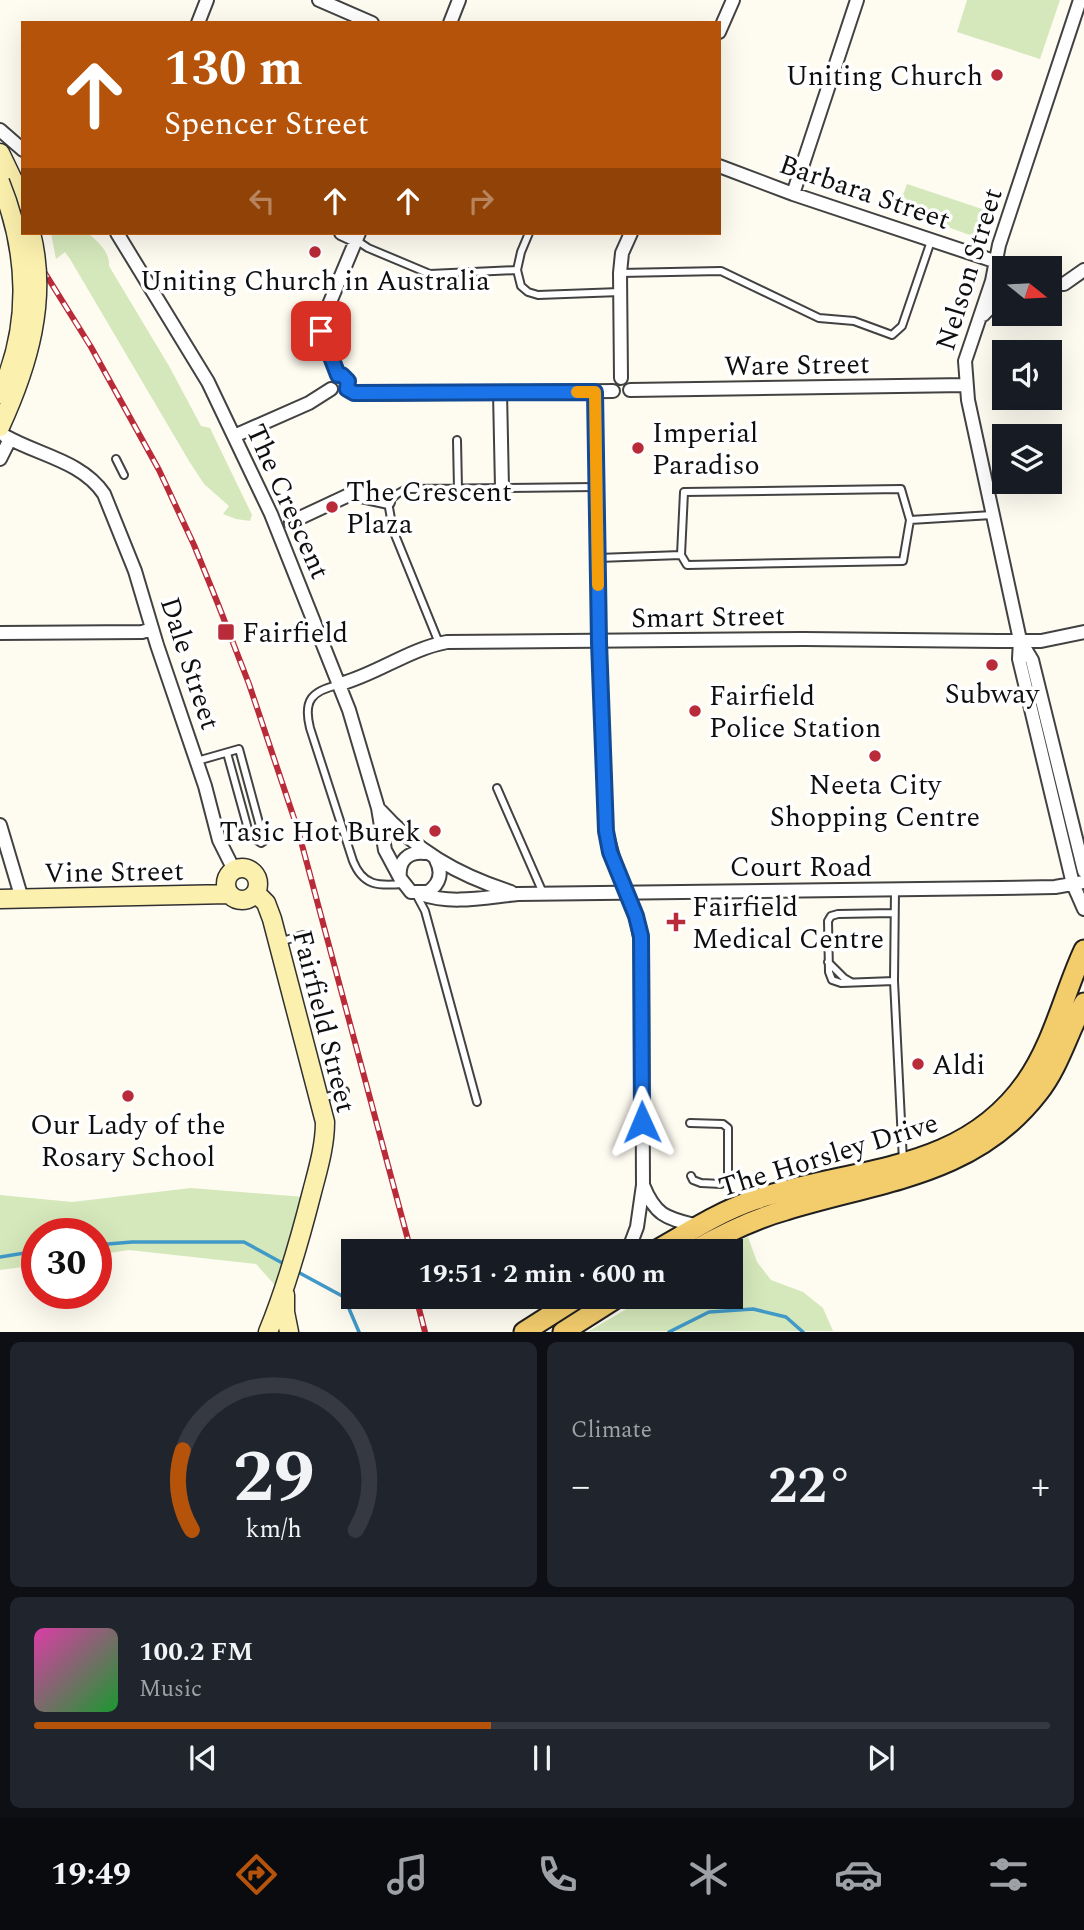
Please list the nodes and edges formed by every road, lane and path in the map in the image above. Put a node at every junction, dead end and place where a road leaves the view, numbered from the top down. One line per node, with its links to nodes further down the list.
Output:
1 (207, 0): 7 (street)
2 (319, 0): 8 (street)
3 (459, 0): 9 (street)
4 (733, 0): 10 (street)
5 (857, 0): 16 (street)
6 (1080, 0): 24 (street, Nelson Street)
7 (199, 21)
8 (367, 21)
9 (451, 21)
10 (721, 27)
11 (0, 130): 12 (street)
12 (21, 148)
13 (0, 153): 17 (main road)
14 (721, 167): 16 (street, Barbara Street)
15 (0, 182): 43 (main road, bridge)
16 (793, 194): 23 (street, Barbara Street)
17 (21, 197)
18 (31, 235): 44 (main road, bridge)
19 (118, 235): 45 (street, The Crescent)
20 (528, 235): 26 (lane)
21 (630, 235): 28 (street)
22 (358, 237): 26 (lane); 34 (street)
23 (932, 239): 25 (street, Barbara Street); 28 (lane)
24 (997, 256)
25 (992, 260)
26 (517, 270): 31 (lane)
27 (1084, 270): 30 (street)
28 (620, 273): 31 (street)
29 (992, 281): 33 (street, Nelson Street)
30 (1062, 284)
31 (620, 292): 35 (street)
32 (992, 306): 33 (street)
33 (978, 322): 36 (street, Nelson Street)
34 (338, 375): 37 (street); 38 (street)
35 (621, 378): 39 (street); 40 (street)
36 (966, 385): 39 (street, Ware Street); 54 (street, Nelson Street)
37 (331, 389): 38 (street); 45 (street)
38 (347, 389): 41 (street)
39 (630, 390): 40 (street)
40 (613, 391): 42 (street)
41 (500, 392): 42 (street); 51 (street)
42 (595, 392): 50 (street)
43 (0, 394)
44 (5, 434): 47 (street); 59 (street, Dale Street)
45 (234, 436): 65 (street, The Crescent)
46 (457, 440): 52 (lane)
47 (0, 459)
48 (116, 459): 49 (lane)
49 (124, 475)
50 (596, 487): 51 (lane); 58 (street)
51 (502, 488): 52 (lane)
52 (458, 489): 53 (lane)
53 (388, 502): 56 (street); 64 (lane)
54 (992, 515): 55 (lane); 62 (street, Nelson Street)
55 (910, 520): 57 (lane); 57 (lane)
56 (291, 522)
57 (681, 555): 58 (lane)
58 (598, 558): 63 (street)
59 (152, 629): 61 (street); 67 (street, Dale Street)
60 (1084, 632): 62 (street, Smart Street)
61 (0, 633)
62 (1020, 640): 63 (street, Smart Street); 73 (street, Nelson Street); 75 (street, Nelson Street)
63 (599, 642): 64 (street, Smart Street); 77 (street)
64 (439, 643): 65 (street, Smart Street)
65 (340, 684): 69 (street, The Crescent); 74 (lane)
66 (227, 753): 66 (lane); 67 (lane)
67 (197, 761): 72 (street, Dale Street)
68 (497, 788): 82 (lane)
69 (378, 808): 71 (street, Court Road); 74 (street)
70 (0, 825): 84 (street)
71 (431, 857): 74 (street); 80 (street); 81 (street, Court Road)
72 (234, 870): 78 (main road); 79 (main road)
73 (1084, 871)
74 (401, 881): 80 (street)
75 (1078, 883): 76 (street, Court Road); 85 (street, Nelson Street)
76 (895, 890): 77 (street, Court Road); 86 (lane)
77 (626, 892): 82 (street, Court Road); 98 (street)
78 (256, 893): 79 (main road); 88 (main road, Fairfield Street)
79 (229, 894): 84 (main road, Vine Street)
80 (419, 894): 81 (street, Court Road); 94 (lane)
81 (517, 894): 82 (street, Court Road)
82 (543, 894)
83 (0, 899): 84 (main road, Vine Street)
84 (22, 899)
85 (1084, 909)
86 (894, 913): 90 (lane); 90 (lane)
87 (303, 935): 88 (lane)
88 (278, 942): 93 (main road, Fairfield Street)
89 (1084, 950): 96 (main road, The Horsley Drive)
90 (894, 981): 96 (lane)
91 (1084, 1003): 102 (main road, The Horsley Drive)
92 (345, 1091): 93 (lane)
93 (320, 1099): 103 (main road, Fairfield Street)
94 (478, 1102)
95 (690, 1123): 97 (lane)
96 (903, 1164): 99 (main road, The Horsley Drive)
97 (691, 1176)
98 (643, 1185): 99 (street); 100 (street)
99 (698, 1226): 101 (main road, The Horsley Drive)
100 (632, 1239)
101 (676, 1239)
102 (717, 1239)
103 (286, 1288): 106 (main road, Fairfield Street); 107 (main road, Fairfield Street)
104 (560, 1309): 108 (main road)
105 (599, 1309): 109 (main road)
106 (268, 1332): 107 (main road)
107 (289, 1332)
108 (524, 1332)
109 (563, 1332)

